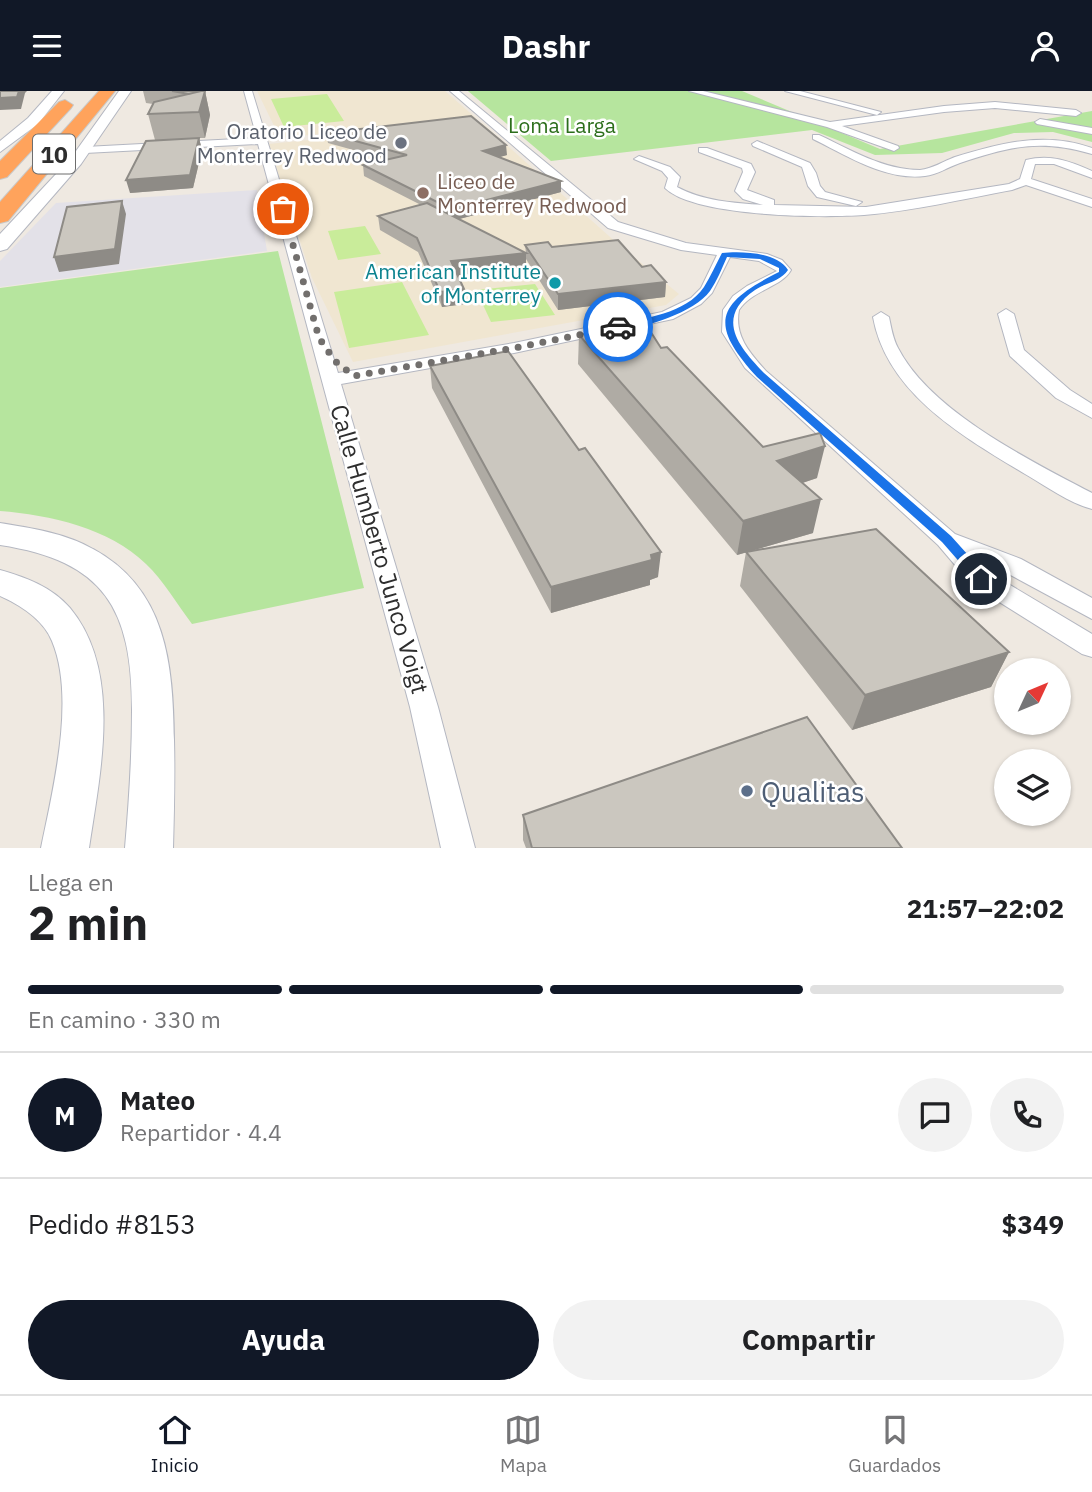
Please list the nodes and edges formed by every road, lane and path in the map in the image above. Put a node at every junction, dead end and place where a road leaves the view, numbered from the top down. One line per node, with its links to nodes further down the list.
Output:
1 (64, 91): 9 (highway)
2 (78, 91): 28 (highway, 10)
3 (248, 91): 20 (street, Calle Humberto Junco Voigt)
4 (454, 91): 36 (street)
5 (693, 91): 17 (street)
6 (789, 91): 14 (street)
7 (115, 93): 24 (street); 34 (highway, 10)
8 (855, 95): 10 (street)
9 (53, 97): 22 (street)
10 (883, 103)
11 (896, 105): 12 (street)
12 (950, 109): 13 (street); 14 (street); 15 (street)
13 (1076, 113)
14 (896, 116): 17 (street)
15 (1009, 117)
16 (1033, 121): 18 (street)
17 (830, 125): 23 (street)
18 (1092, 131)
19 (816, 137): 26 (street)
20 (261, 141): 24 (street); 39 (street, Calle Humberto Junco Voigt)
21 (757, 144): 32 (street)
22 (0, 148)
23 (894, 148)
24 (85, 150): 35 (street)
25 (703, 150): 33 (street)
26 (1092, 152)
27 (639, 159): 33 (street)
28 (0, 173)
29 (1092, 175): 30 (street)
30 (1025, 181): 31 (street); 32 (street)
31 (1092, 203)
32 (890, 205): 33 (street)
33 (795, 211)
34 (0, 216)
35 (0, 245)
36 (722, 260): 39 (street); 43 (street)
37 (1006, 314): 40 (street)
38 (881, 317): 41 (street)
39 (342, 378): 49 (street, Calle Humberto Junco Voigt)
40 (1092, 412)
41 (1092, 502)
42 (0, 534): 48 (street)
43 (946, 539): 45 (street); 46 (street)
44 (0, 582): 47 (street)
45 (1092, 610)
46 (1092, 647)
47 (65, 848)
48 (149, 848)
49 (458, 848)

